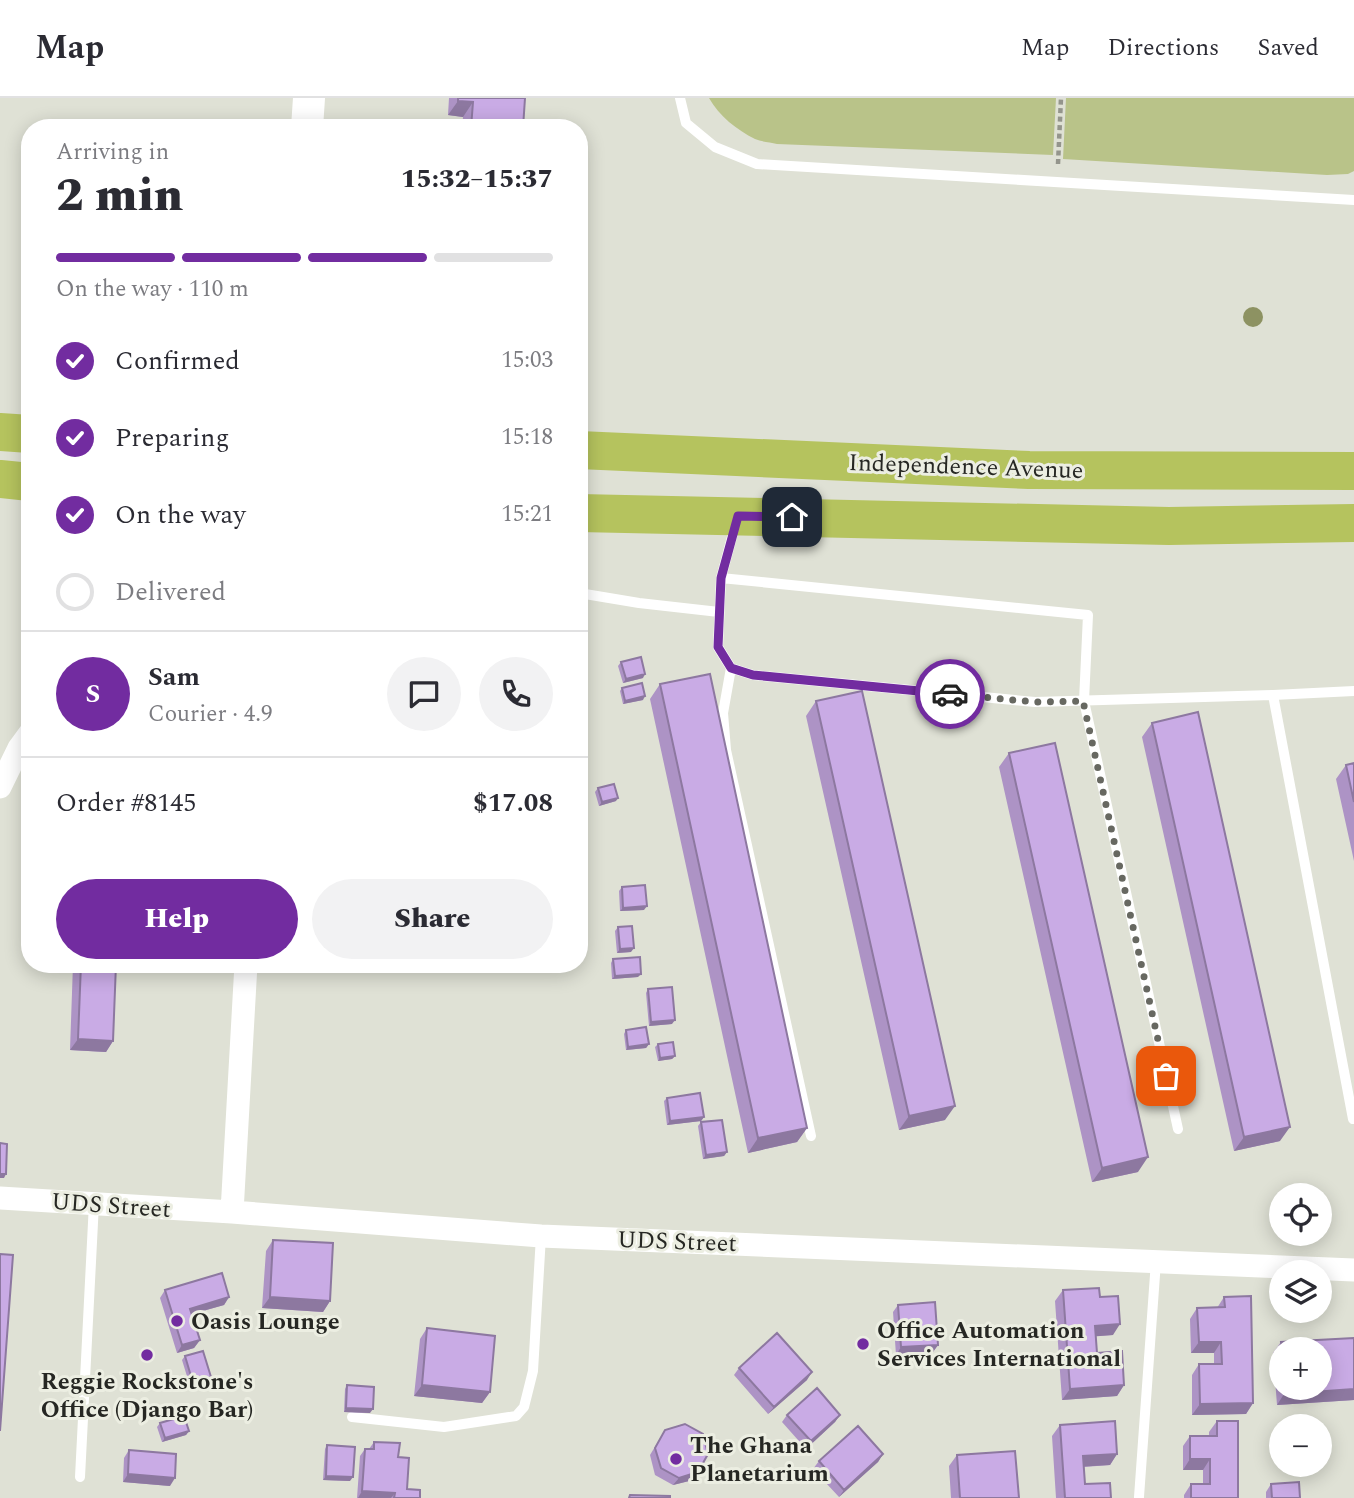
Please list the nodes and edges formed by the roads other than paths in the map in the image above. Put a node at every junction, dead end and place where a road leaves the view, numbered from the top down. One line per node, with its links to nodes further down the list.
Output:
1 (310, 98): 3 (street)
2 (680, 98): 4 (lane)
3 (308, 119)
4 (1354, 200)
5 (0, 432): 6 (highway)
6 (21, 433)
7 (588, 450): 8 (highway, Independence Avenue)
8 (1354, 471)
9 (0, 479): 10 (highway)
10 (21, 481)
11 (588, 513): 12 (highway)
12 (738, 516): 13 (highway); 14 (lane)
13 (1354, 523)
14 (721, 578): 16 (lane); 20 (lane)
15 (588, 594): 16 (lane)
16 (719, 612): 17 (lane)
17 (731, 668): 20 (lane); 26 (lane)
18 (1354, 691): 19 (lane)
19 (1273, 695): 20 (lane); 24 (lane)
20 (1083, 701): 25 (lane)
21 (21, 745): 22 (street)
22 (0, 787)
23 (245, 973): 29 (street)
24 (1353, 1119)
25 (1178, 1129)
26 (811, 1136)
27 (0, 1198): 28 (street, UDS Street)
28 (94, 1203): 29 (street, UDS Street); 34 (lane)
29 (232, 1212): 30 (street, UDS Street)
30 (541, 1236): 31 (street, UDS Street); 33 (lane)
31 (1156, 1261): 32 (street, UDS Street); 35 (lane)
32 (1354, 1270)
33 (352, 1417)
34 (80, 1477)
35 (1139, 1497)

